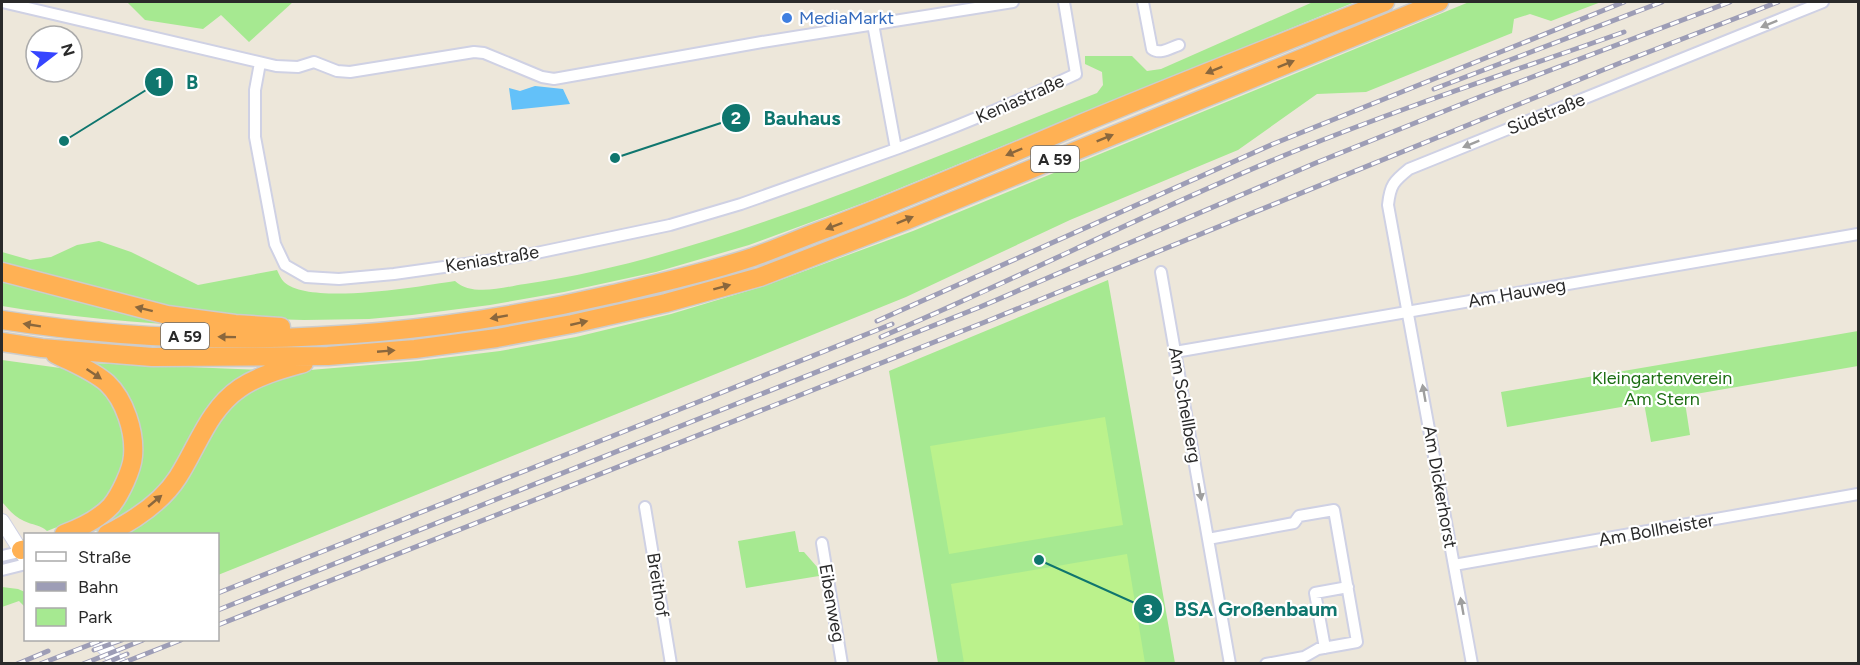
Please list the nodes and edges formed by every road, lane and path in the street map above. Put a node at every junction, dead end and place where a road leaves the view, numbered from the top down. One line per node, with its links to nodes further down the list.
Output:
1 (2, 2): 10 (street)
2 (1013, 2): 8 (street)
3 (1064, 2): 11 (street, Keniastraße)
4 (1143, 2): 9 (street)
5 (1385, 2): 17 (highway, A 59, one-way to 17)
6 (1439, 2): 21 (highway, A 59, one-way to 6)
7 (1823, 2): 15 (street, Südstraße, one-way to 15)
8 (873, 24): 10 (street); 11 (street)
9 (1179, 45)
10 (261, 63): 11 (street, Keniastraße)
11 (896, 149)
12 (1858, 234): 15 (street, Am Hauweg)
13 (2, 272): 17 (highway, one-way to 13)
14 (1161, 272): 20 (street, Am Schellberg)
15 (1407, 311): 20 (street, Am Hauweg); 31 (street, Am Dickerhorst, one-way to 15)
16 (2, 320): 17 (highway, A 59, one-way to 16)
17 (369, 334)
18 (2, 342): 19 (highway, A 59)
19 (42, 348): 21 (highway, A 59); 25 (highway, one-way to 25)
20 (1175, 352): 27 (street, Am Schellberg, one-way to 27)
21 (328, 356): 26 (highway, one-way to 21)
22 (1858, 495): 31 (street, Am Bollheister)
23 (645, 507): 37 (street, Breithof)
24 (2, 521): 30 (main road)
25 (66, 533)
26 (109, 533)
27 (1208, 539): 33 (street); 39 (street, Am Schellberg)
28 (2, 540): 30 (main road)
29 (822, 543): 38 (street, Eibenweg)
30 (20, 556): 32 (street)
31 (1454, 566): 41 (street, Am Dickerhorst, one-way to 31)
32 (2, 570)
33 (1348, 587): 35 (street); 35 (street)
34 (100, 641): 36 (main road)
35 (1324, 648): 40 (street)
36 (120, 663)
37 (671, 663)
38 (842, 663)
39 (1230, 663)
40 (1266, 663)
41 (1472, 663)

